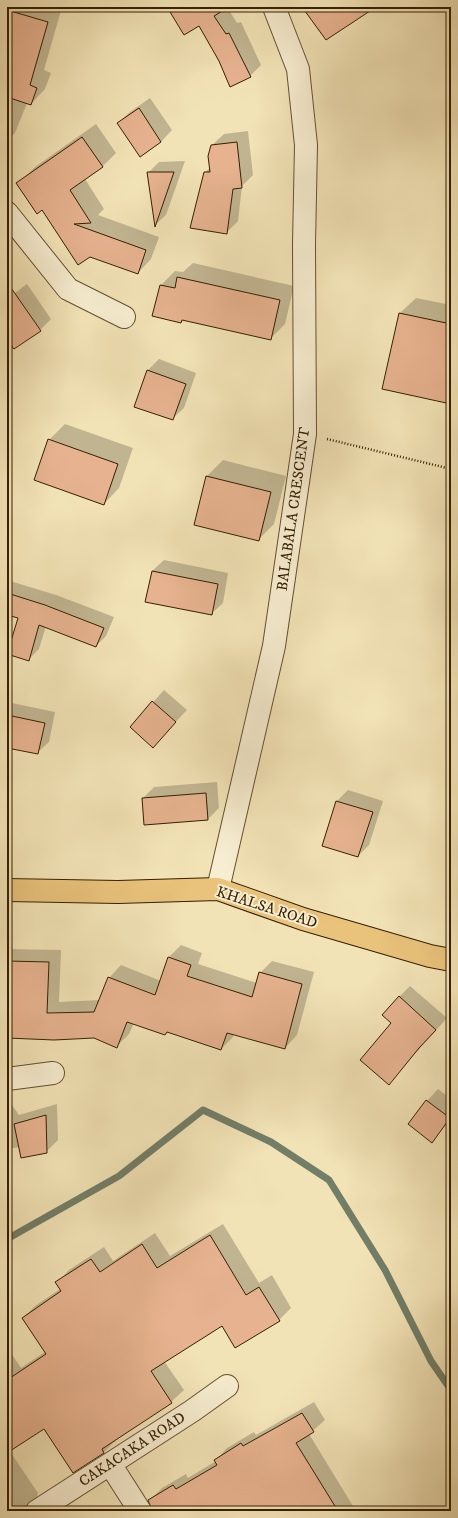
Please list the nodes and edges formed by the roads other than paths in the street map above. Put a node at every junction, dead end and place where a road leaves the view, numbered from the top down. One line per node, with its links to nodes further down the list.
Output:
1 (274, 7): 4 (street, BALABALA CRESCENT)
2 (7, 213): 3 (street)
3 (124, 317)
4 (218, 889): 5 (main road, KHALSA ROAD); 6 (main road, KHALSA ROAD)
5 (7, 890)
6 (451, 960)
7 (53, 1074): 8 (street)
8 (7, 1079)
9 (227, 1386): 10 (street, CAKACAKA ROAD)
10 (110, 1464): 11 (street, CAKACAKA ROAD); 12 (street)
11 (37, 1511)
12 (140, 1511)

